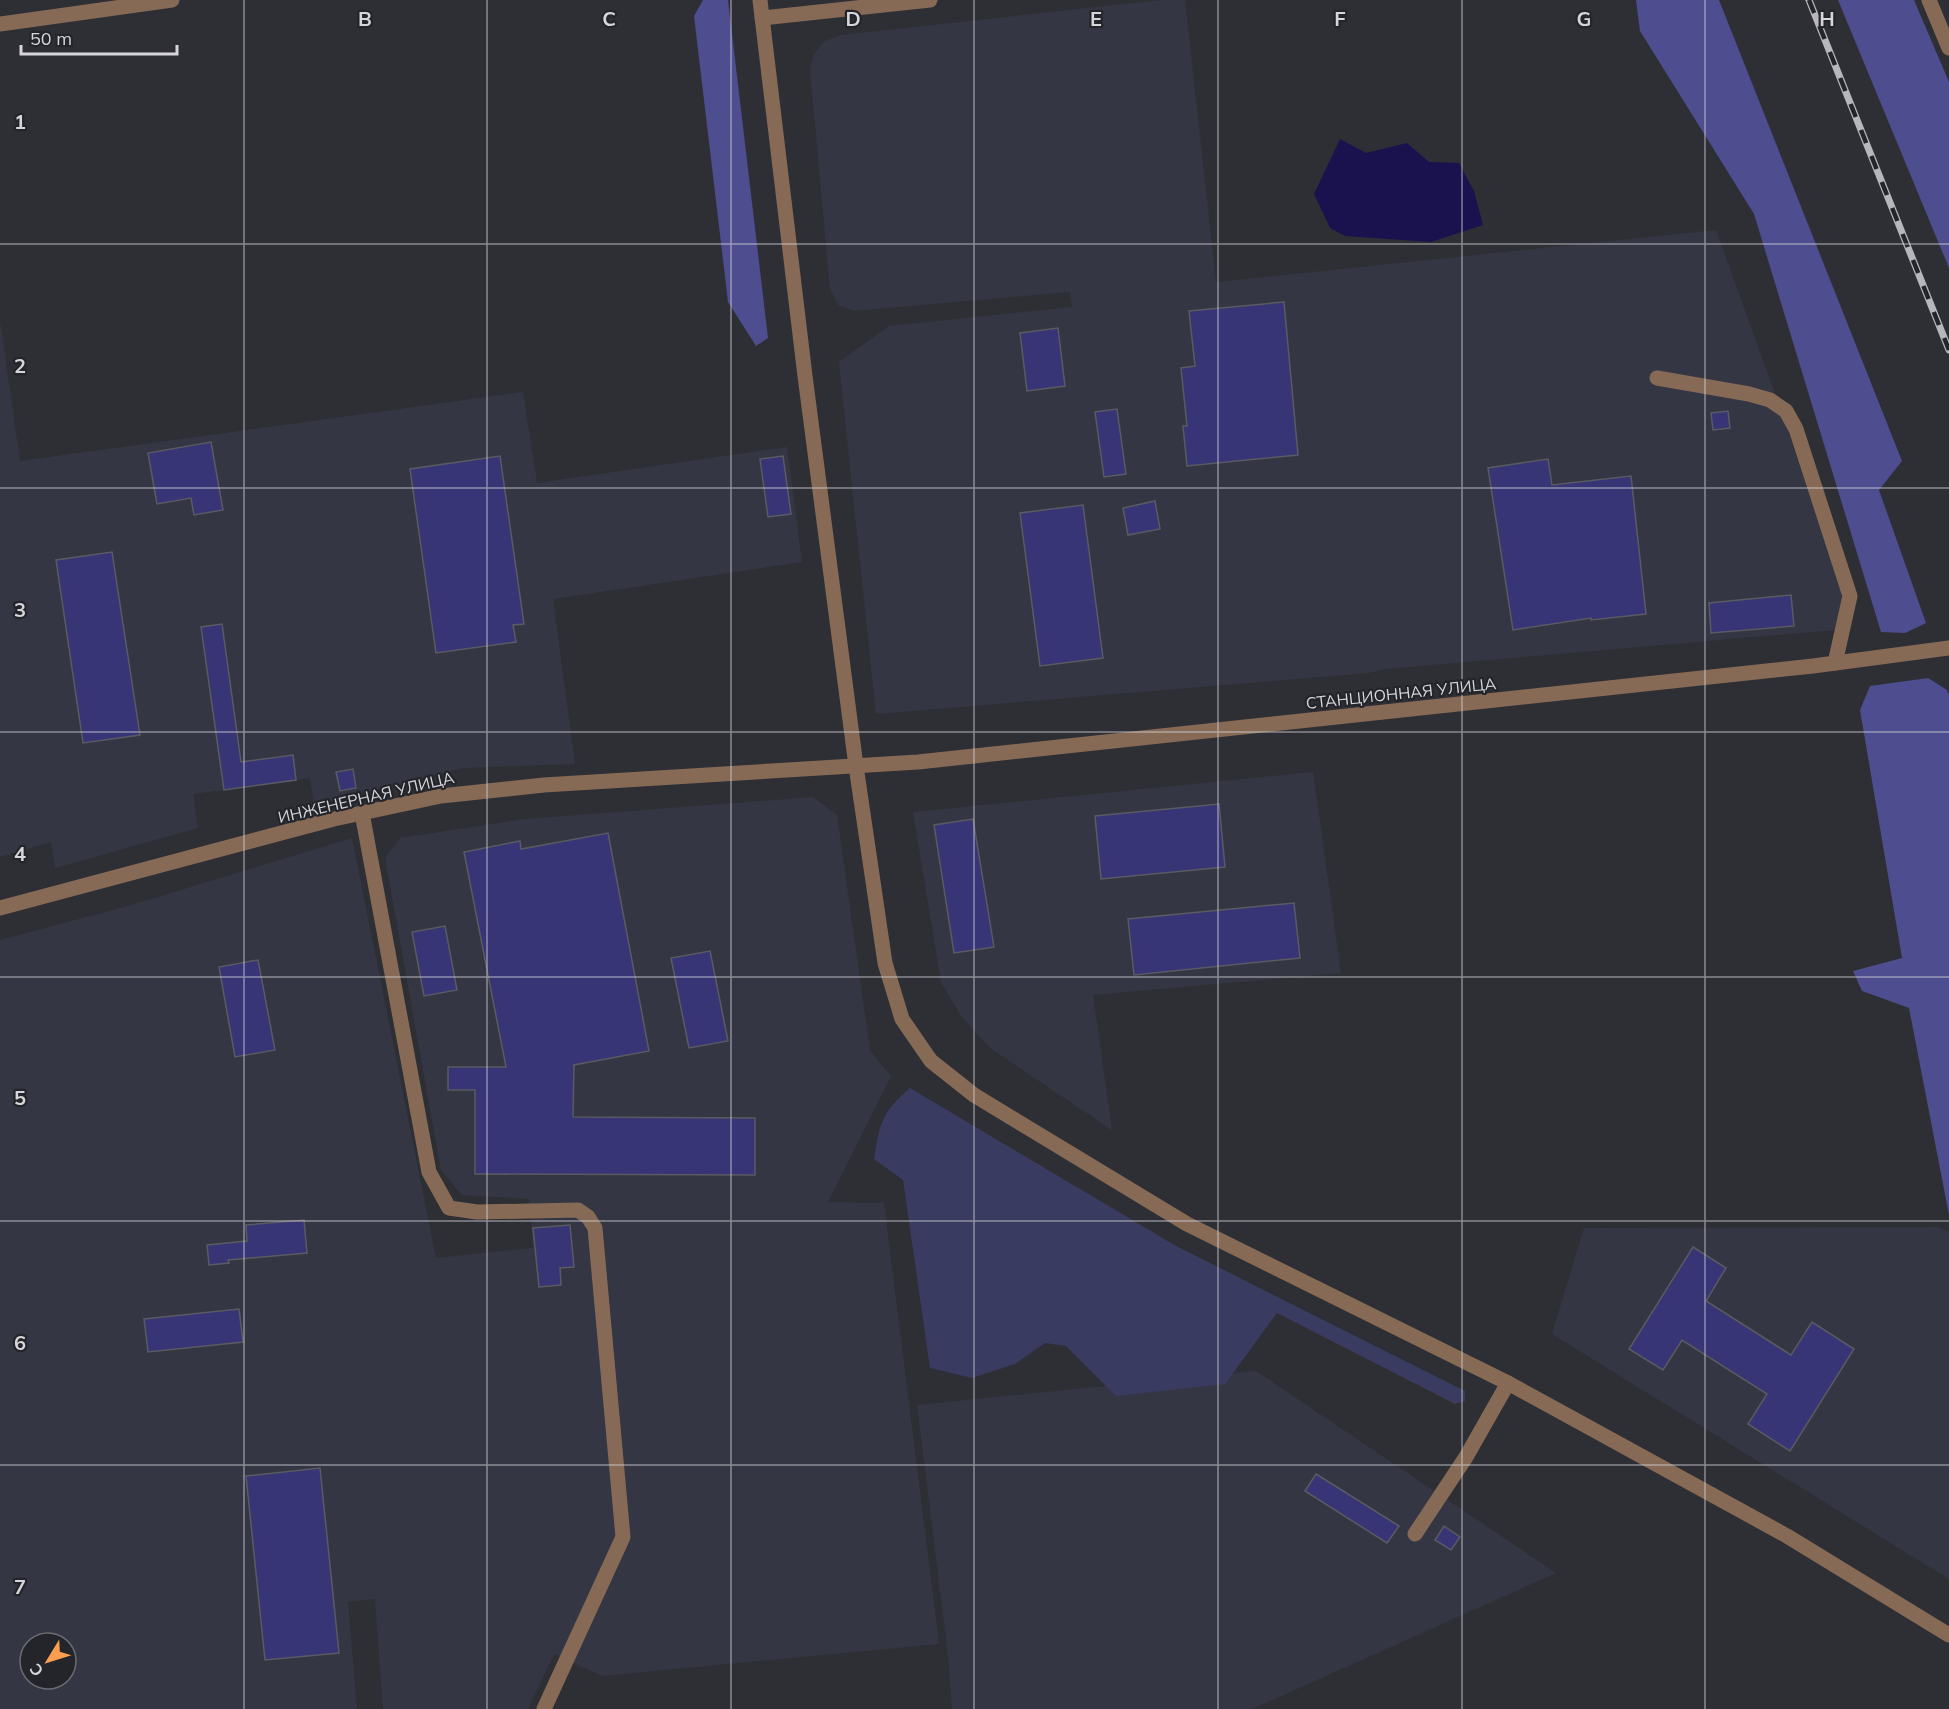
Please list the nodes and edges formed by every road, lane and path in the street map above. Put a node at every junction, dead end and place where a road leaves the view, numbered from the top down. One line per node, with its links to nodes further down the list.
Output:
1 (172, 0): 6 (street)
2 (760, 0): 5 (street)
3 (930, 0): 5 (street)
4 (1929, 0): 7 (street)
5 (762, 18): 11 (street)
6 (0, 24)
7 (1949, 48)
8 (1657, 378): 10 (street)
9 (1949, 648): 10 (street, СТАНЦИОННАЯ УЛИЦА)
10 (1835, 663): 11 (street, СТАНЦИОННАЯ УЛИЦА)
11 (856, 766): 12 (street, ИНЖЕНЕРНАЯ УЛИЦА); 14 (street)
12 (362, 813): 13 (street, ИНЖЕНЕРНАЯ УЛИЦА); 17 (street)
13 (0, 908)
14 (1508, 1383): 15 (street); 16 (street)
15 (1414, 1534)
16 (1949, 1635)
17 (544, 1709)

